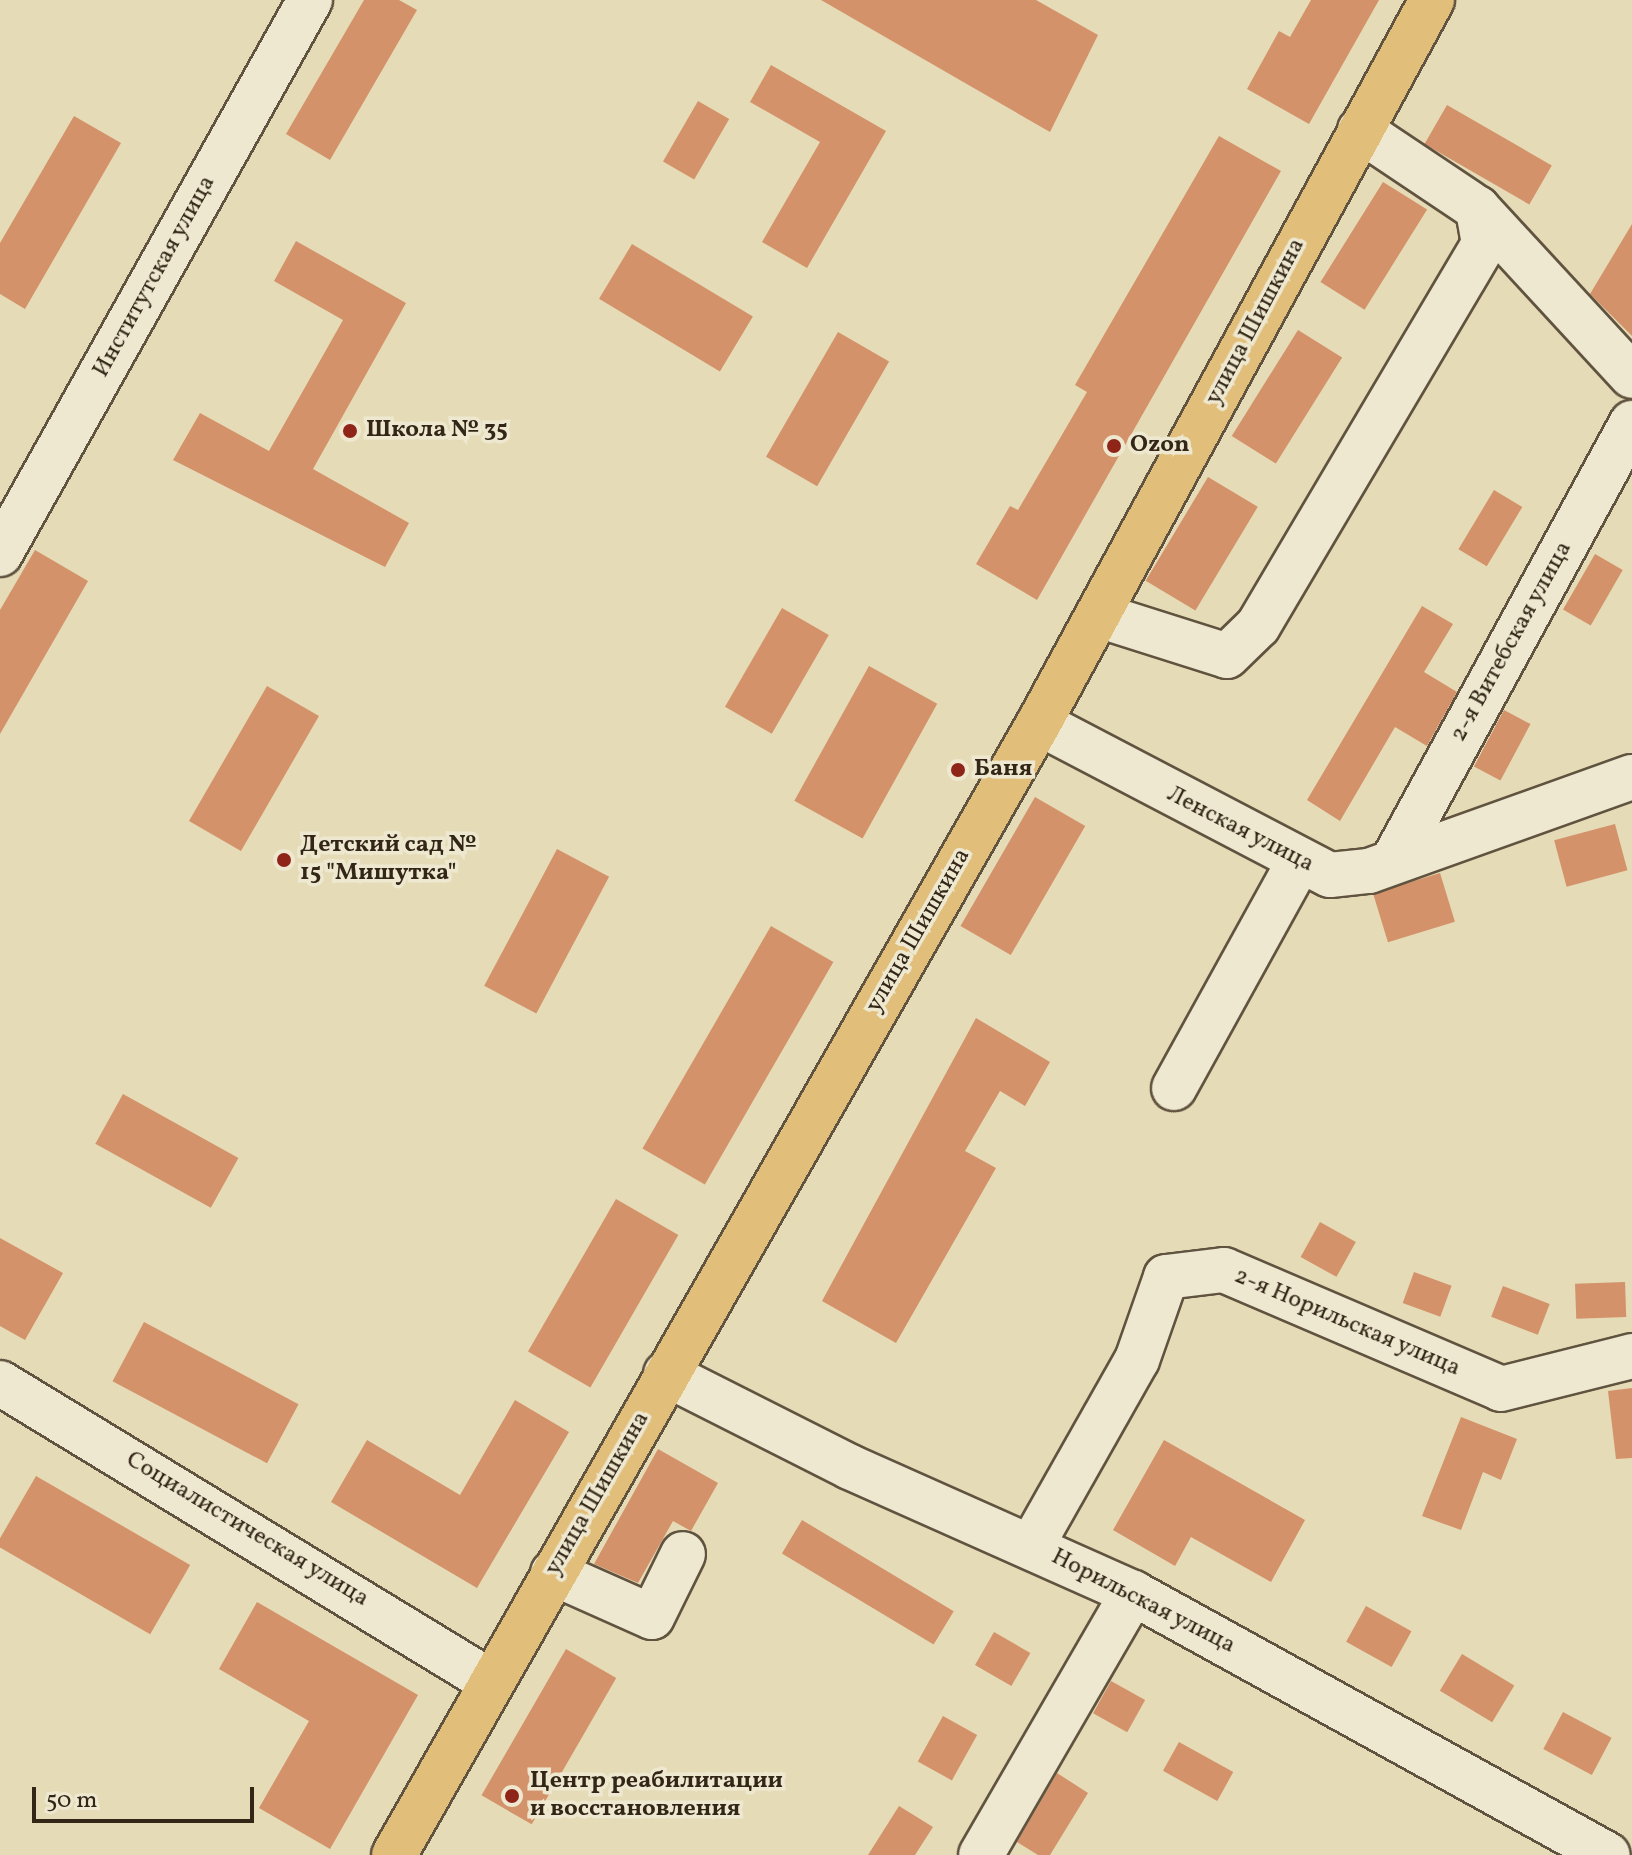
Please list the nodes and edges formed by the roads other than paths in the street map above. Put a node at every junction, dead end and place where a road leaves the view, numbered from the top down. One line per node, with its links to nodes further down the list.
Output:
1 (310, 0): 7 (street, Институтская улица)
2 (1432, 0): 3 (main road, улица Шишкина)
3 (1360, 130): 4 (street); 8 (main road, улица Шишкина)
4 (1478, 209): 5 (street); 8 (street)
5 (1632, 376)
6 (1632, 423): 11 (street, 2-я Витебская улица)
7 (0, 554)
8 (1098, 615): 9 (main road, улица Шишкина)
9 (1039, 723): 12 (street, Ленская улица); 15 (main road, улица Шишкина)
10 (1632, 777): 11 (street, Ленская улица)
11 (1393, 861): 12 (street, Ленская улица)
12 (1299, 862): 13 (street)
13 (1174, 1088)
14 (1632, 1356): 17 (street, 2-я Норильская улица)
15 (666, 1374): 17 (street, Норильская улица); 19 (main road, улица Шишкина)
16 (0, 1383): 21 (street, Социалистическая улица)
17 (1031, 1547): 20 (street, Норильская улица)
18 (683, 1554): 19 (street)
19 (553, 1573): 21 (main road, улица Шишкина)
20 (1133, 1593): 23 (street); 24 (street, Норильская улица)
21 (491, 1682): 22 (main road, улица Шишкина)
22 (394, 1855)
23 (981, 1855)
24 (1608, 1855)

